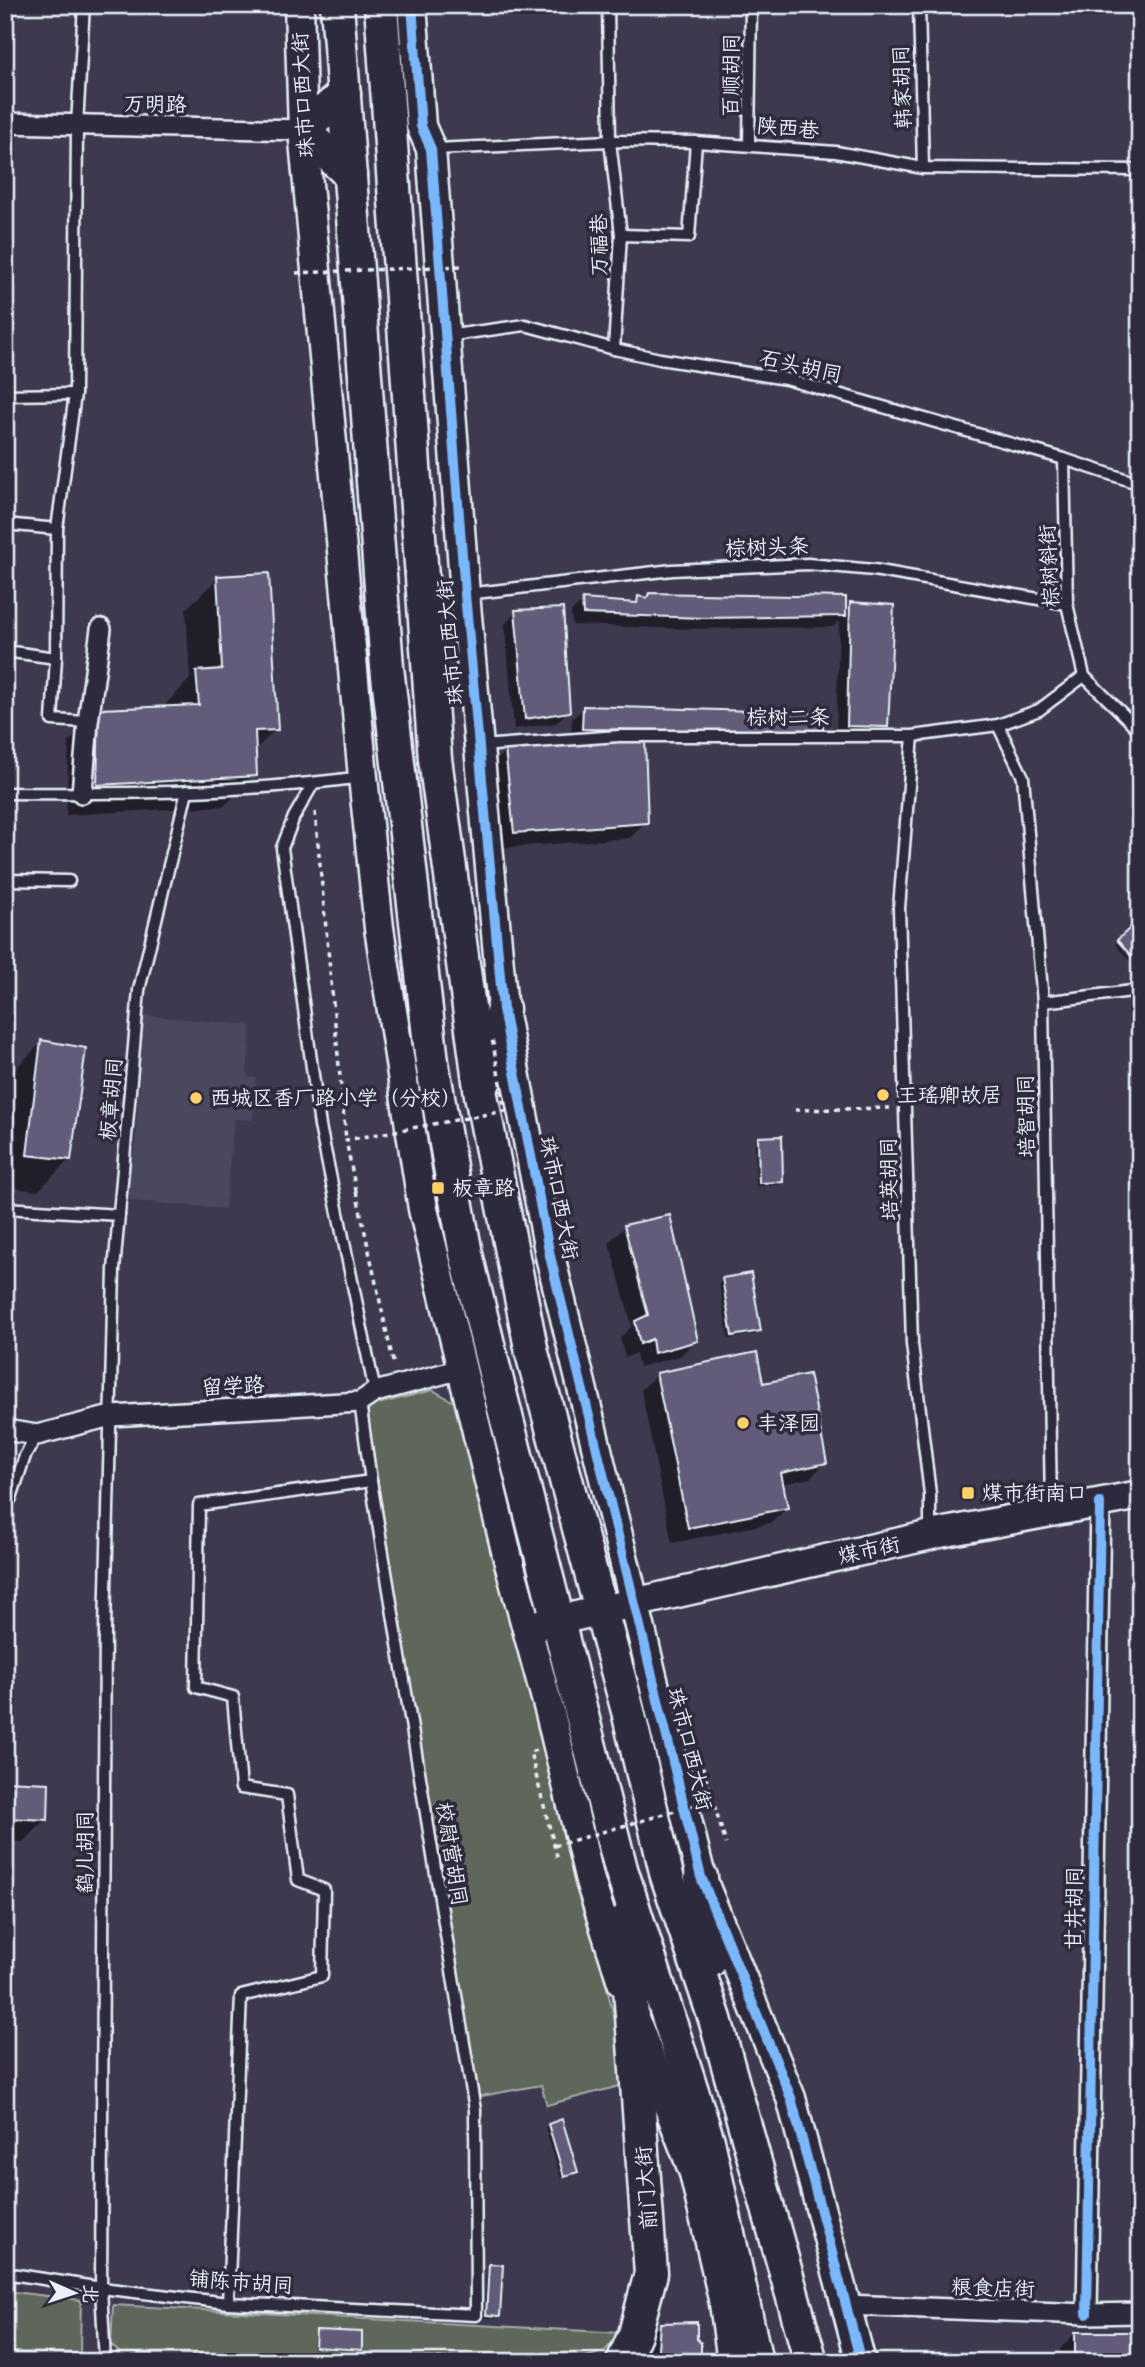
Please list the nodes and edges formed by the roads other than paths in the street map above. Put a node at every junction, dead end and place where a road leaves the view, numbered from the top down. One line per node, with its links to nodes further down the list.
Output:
1 (84, 5): 11 (lane)
2 (299, 5): 12 (street, 珠市口西大街)
3 (337, 5): 9 (main road, 珠市口西大街)
4 (381, 5): 50 (main road, 珠市口西大街)
5 (412, 5): 16 (street, 珠市口西大街)
6 (608, 5): 13 (lane, 万福巷)
7 (751, 5): 15 (lane, 百顺胡同)
8 (919, 5): 17 (lane, 韩家胡同)
9 (344, 94): 12 (main road); 19 (main road, 珠市口西大街)
10 (5, 123): 11 (street, 万明路)
11 (77, 125): 12 (street, 万明路); 23 (lane)
12 (303, 130): 19 (main road); 40 (street, 珠市口西大街)
13 (610, 142): 14 (lane, 陕西巷); 16 (lane, 陕西巷); 20 (lane, 万福巷)
14 (696, 142): 15 (lane, 陕西巷); 20 (lane)
15 (749, 145): 17 (lane, 陕西巷)
16 (431, 149): 21 (street, 珠市口西大街)
17 (923, 168): 18 (lane, 陕西巷)
18 (1140, 170)
19 (350, 174): 66 (main road, 珠市口西大街)
20 (621, 235): 22 (lane, 万福巷)
21 (446, 337): 22 (lane, 石头胡同); 29 (street, 珠市口西大街)
22 (614, 349): 25 (lane, 石头胡同)
23 (75, 394): 24 (lane); 28 (lane)
24 (5, 395)
25 (1064, 459): 26 (lane, 石头胡同); 30 (lane, 棕树斜街)
26 (1140, 484)
27 (5, 524): 28 (lane)
28 (57, 529): 33 (lane)
29 (465, 594): 30 (lane, 棕树头条); 39 (street, 珠市口西大街)
30 (1067, 604): 34 (lane, 棕树斜街)
31 (101, 629): 35 (street)
32 (5, 651): 33 (lane)
33 (56, 658): 35 (lane)
34 (1084, 676): 36 (lane, 棕树二条); 37 (lane)
35 (88, 722): 44 (street)
36 (998, 725): 38 (lane, 棕树二条); 48 (lane, 培智胡同)
37 (1140, 731)
38 (913, 736): 39 (lane, 棕树二条); 63 (lane, 培英胡同)
39 (478, 746): 49 (street, 珠市口西大街)
40 (363, 777): 41 (lane); 53 (street, 珠市口西大街)
41 (313, 784): 42 (lane); 54 (lane, 校尉营胡同)
42 (187, 791): 44 (lane); 52 (lane, 板章胡同)
43 (5, 793): 44 (lane)
44 (82, 793)
45 (5, 880): 46 (lane)
46 (69, 881)
47 (1140, 990): 48 (lane)
48 (1043, 1002): 62 (lane, 培智胡同)
49 (503, 1009): 50 (main road); 64 (street, 珠市口西大街)
50 (481, 1095): 65 (main road, 珠市口西大街)
51 (5, 1208): 52 (lane)
52 (119, 1215): 55 (lane, 板章胡同)
53 (461, 1369): 54 (street, 留学路); 67 (street, 珠市口西大街)
54 (367, 1397): 55 (street, 留学路); 58 (lane, 校尉营胡同)
55 (111, 1416): 57 (street, 留学路); 74 (lane, 鹞儿胡同)
56 (5, 1430): 57 (street, 留学路)
57 (37, 1435): 61 (lane)
58 (371, 1481): 75 (lane); 79 (lane, 校尉营胡同)
59 (1140, 1496): 60 (street, 煤市街)
60 (1100, 1503): 62 (street, 煤市街); 78 (street, 甘井胡同)
61 (5, 1505)
62 (1051, 1513): 63 (street, 煤市街)
63 (930, 1536): 64 (street, 煤市街)
64 (635, 1602): 65 (street, 煤市街); 69 (street, 珠市口西大街)
65 (600, 1609): 66 (street, 煤市街); 71 (main road, 珠市口西大街)
66 (558, 1620): 67 (street, 煤市街); 68 (main road, 珠市口西大街)
67 (527, 1627): 70 (street, 珠市口西大街)
68 (621, 1869): 70 (main road, 前门大街); 72 (main road, 珠市口西大街)
69 (701, 1877): 71 (main road); 76 (street, 珠市口西大街)
70 (631, 2010): 72 (main road); 81 (main road, 前门大街); 82 (street, 珠市口西大街)
71 (715, 2019): 84 (main road, 珠市口西大街)
72 (708, 2141): 83 (main road, 珠市口西大街)
73 (5, 2273): 74 (lane, 铺陈市胡同)
74 (101, 2288): 75 (lane, 铺陈市胡同); 80 (lane, 鹞儿胡同)
75 (228, 2302): 79 (lane, 铺陈市胡同)
76 (845, 2305): 78 (street, 粮食店街); 85 (street, 珠市口西大街)
77 (1140, 2312): 78 (street, 粮食店街)
78 (1087, 2314)
79 (476, 2315)
80 (105, 2362)
81 (623, 2362)
82 (732, 2362)
83 (756, 2362)
84 (811, 2362)
85 (861, 2362)

